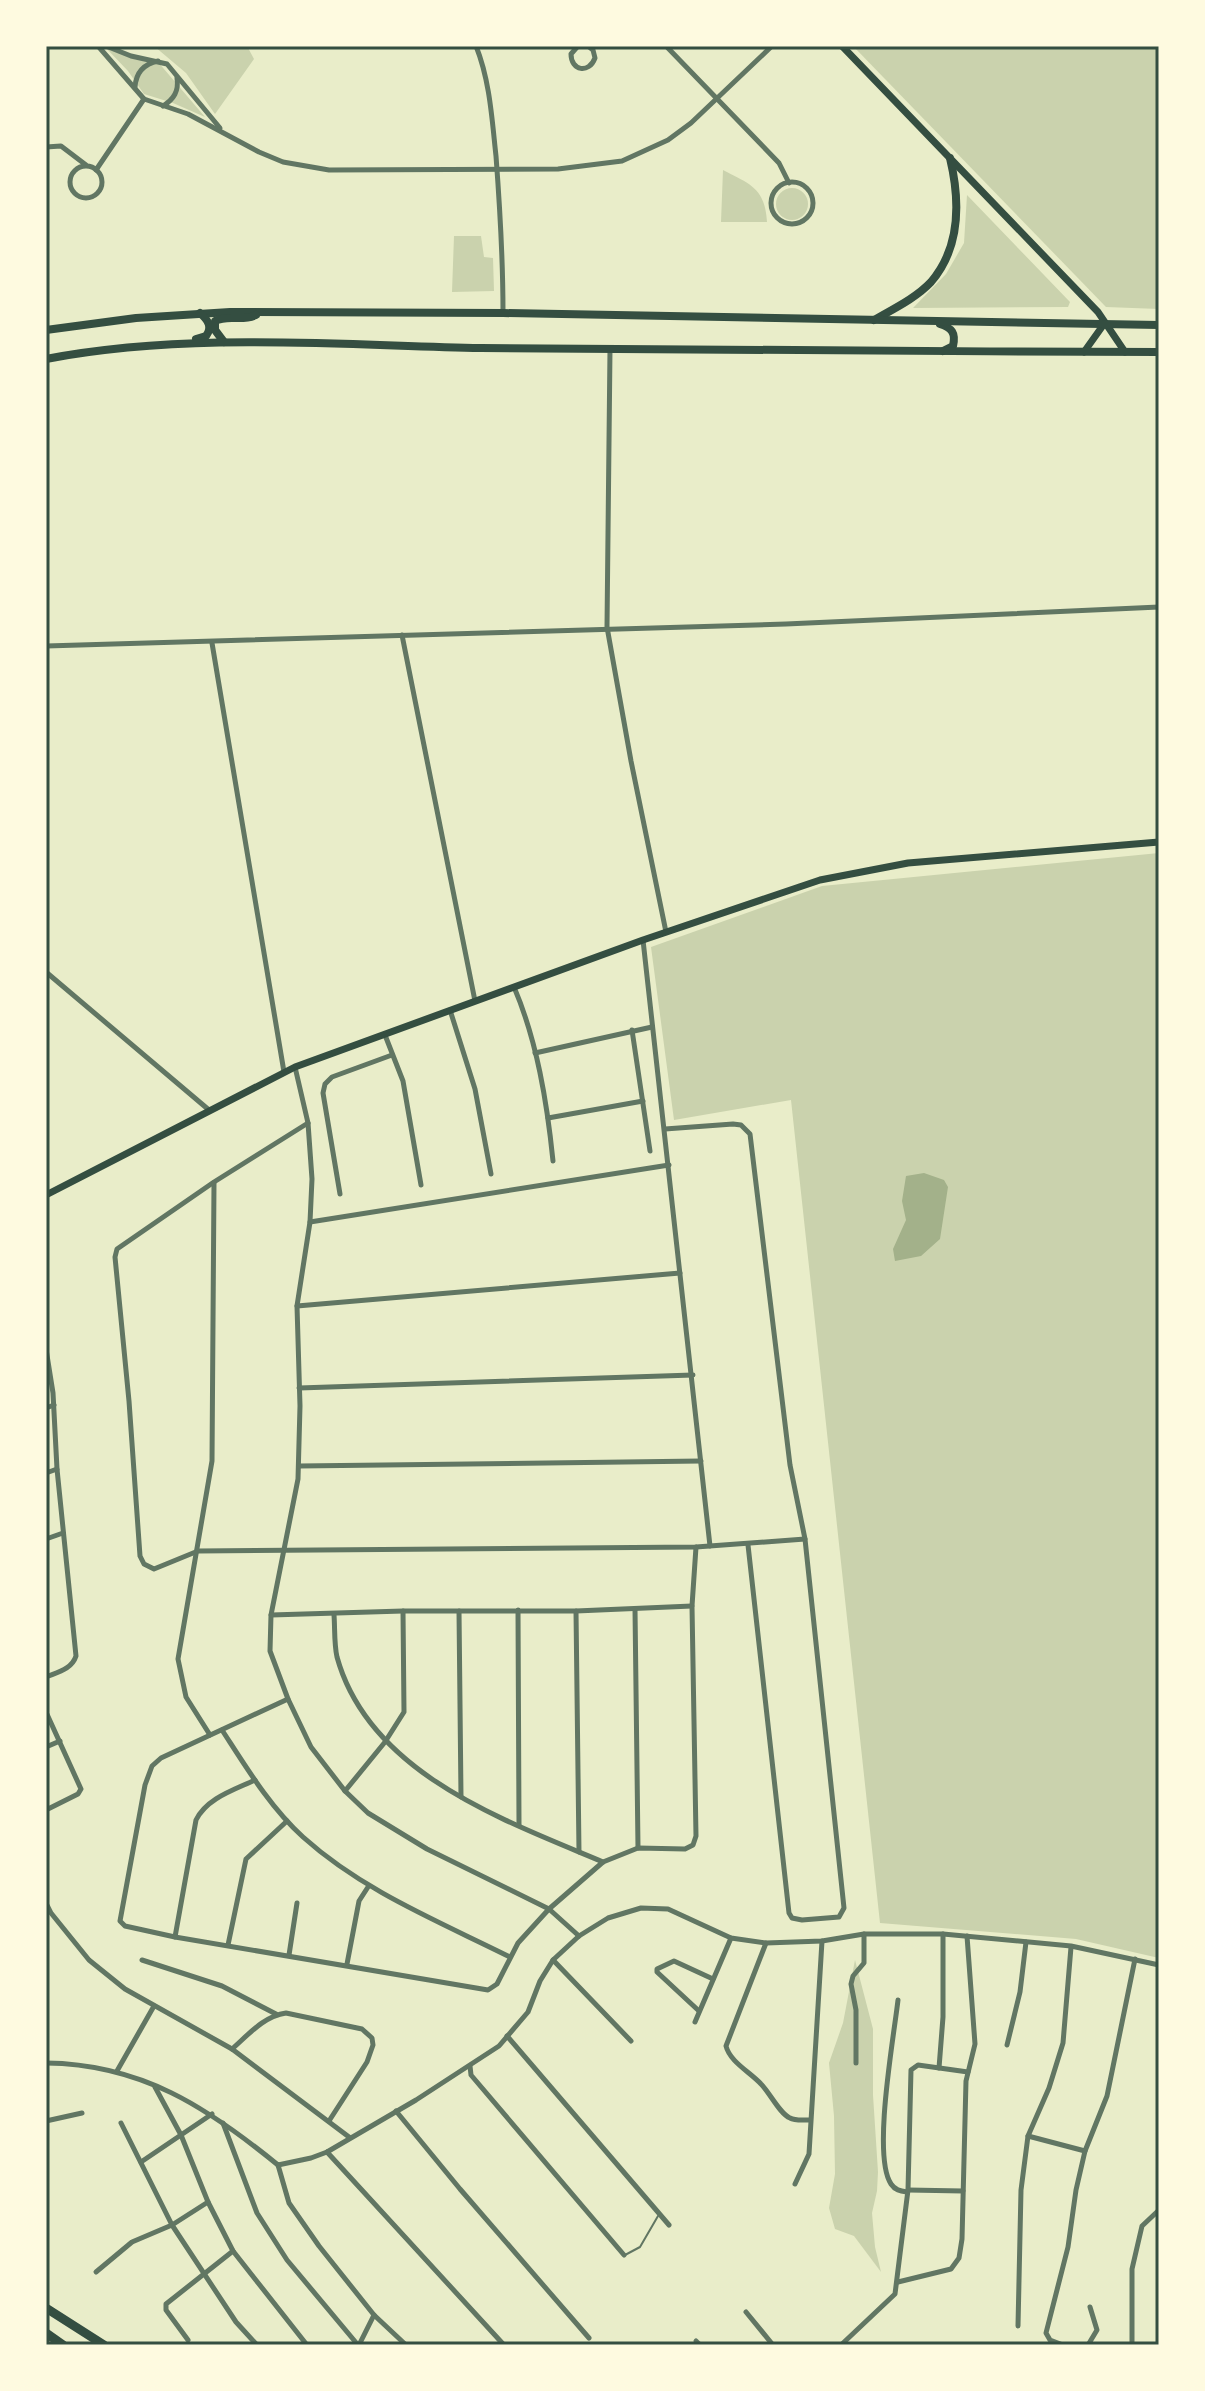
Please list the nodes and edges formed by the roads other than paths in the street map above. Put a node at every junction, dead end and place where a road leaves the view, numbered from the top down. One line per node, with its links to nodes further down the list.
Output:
1 (98, 46): 11 (street)
2 (106, 46): 9 (street)
3 (476, 46): 19 (street)
4 (578, 46): 5 (street)
5 (588, 46)
6 (667, 46): 12 (street)
7 (772, 46): 12 (street)
8 (842, 46): 17 (main road)
9 (159, 61): 10 (street); 11 (street)
10 (174, 70): 14 (street); 15 (street)
11 (135, 88): 13 (street)
12 (718, 98): 19 (street); 21 (street)
13 (144, 99): 14 (street); 20 (street)
14 (162, 106): 15 (street)
15 (230, 136): 19 (street)
16 (46, 147): 18 (street)
17 (950, 158): 25 (main road); 27 (main road)
18 (86, 166): 20 (street); 20 (street)
19 (497, 169): 24 (street)
20 (96, 170)
21 (789, 183): 21 (street)
22 (199, 313): 23 (main road); 29 (main road); 31 (main road)
23 (260, 313): 24 (main road); 30 (main road)
24 (503, 313): 25 (main road)
25 (873, 320): 26 (main road)
26 (935, 323): 27 (main road); 36 (main road)
27 (1104, 324): 28 (main road); 33 (main road); 34 (main road)
28 (1159, 325)
29 (46, 330)
30 (224, 342): 31 (main road); 32 (main road)
31 (148, 347): 37 (main road)
32 (610, 348): 36 (main road); 39 (street)
33 (1084, 352): 34 (main road); 36 (main road)
34 (1125, 352): 35 (main road)
35 (1159, 352)
36 (939, 353)
37 (46, 359)
38 (1159, 607): 39 (street)
39 (607, 627): 40 (street); 44 (street)
40 (402, 635): 41 (street); 48 (street)
41 (212, 643): 42 (street); 56 (street)
42 (46, 646)
43 (1159, 842): 44 (main road)
44 (666, 932): 45 (main road)
45 (643, 940): 47 (main road); 50 (street)
46 (46, 972): 58 (street)
47 (514, 987): 48 (main road); 53 (street)
48 (475, 1001): 49 (main road)
49 (450, 1010): 52 (main road); 65 (street)
50 (652, 1027): 51 (street); 61 (street)
51 (632, 1030): 53 (street); 57 (street)
52 (385, 1034): 54 (street); 55 (main road)
53 (535, 1053): 59 (street)
54 (392, 1055): 67 (street); 68 (street)
55 (295, 1067): 56 (main road); 60 (street)
56 (284, 1072): 58 (main road)
57 (643, 1101): 59 (street); 62 (street)
58 (209, 1110): 69 (main road)
59 (548, 1118): 63 (street)
60 (308, 1123): 66 (street); 70 (street)
61 (665, 1129): 64 (street); 84 (street)
62 (650, 1151)
63 (553, 1161)
64 (669, 1165): 70 (street); 71 (street)
65 (491, 1174)
66 (214, 1182): 88 (street); 88 (street)
67 (421, 1185)
68 (340, 1194)
69 (46, 1195)
70 (310, 1222): 72 (street)
71 (680, 1273): 72 (street); 74 (street)
72 (297, 1306): 75 (street)
73 (46, 1349): 76 (street)
74 (693, 1375): 75 (street); 78 (street)
75 (299, 1388): 79 (street)
76 (54, 1405): 77 (street); 80 (street)
77 (46, 1408)
78 (701, 1461): 79 (street); 86 (street)
79 (299, 1466): 89 (street)
80 (57, 1469): 81 (street); 82 (street)
81 (46, 1473)
82 (63, 1533): 83 (street); 98 (street)
83 (46, 1539)
84 (805, 1539): 85 (street); 85 (street)
85 (748, 1545): 86 (street)
86 (710, 1546): 87 (street)
87 (696, 1547): 89 (street); 90 (street)
88 (198, 1551): 89 (street); 102 (street)
89 (283, 1551): 96 (street)
90 (692, 1606): 91 (street); 112 (street)
91 (635, 1609): 95 (street); 112 (street)
92 (518, 1610): 94 (street); 95 (street); 111 (street)
93 (403, 1611): 94 (street); 97 (street); 104 (street)
94 (459, 1611): 108 (street)
95 (576, 1611): 113 (street)
96 (271, 1615): 97 (street); 99 (street)
97 (334, 1615): 104 (street)
98 (46, 1677)
99 (288, 1699): 101 (street); 107 (street)
100 (46, 1712): 103 (street)
101 (222, 1730): 102 (street); 106 (street)
102 (210, 1735): 123 (street)
103 (60, 1741): 105 (street); 109 (street)
104 (385, 1742): 107 (street); 108 (street)
105 (46, 1747)
106 (255, 1780): 110 (street); 123 (street)
107 (345, 1791): 118 (street)
108 (461, 1797): 111 (street)
109 (46, 1810)
110 (287, 1821): 115 (street); 128 (street)
111 (519, 1825): 113 (street)
112 (638, 1848): 114 (street)
113 (579, 1852): 114 (street)
114 (603, 1862): 118 (street)
115 (368, 1887): 131 (street); 135 (street)
116 (46, 1903): 139 (street)
117 (297, 1903): 130 (street)
118 (549, 1909): 121 (street); 131 (street)
119 (864, 1934): 120 (street); 125 (street); 148 (street)
120 (943, 1934): 122 (street); 150 (street)
121 (579, 1936): 124 (street); 134 (street)
122 (967, 1936): 126 (street); 152 (street)
123 (175, 1937): 128 (street)
124 (731, 1938): 127 (street); 137 (street)
125 (822, 1941): 127 (street); 157 (street)
126 (1026, 1942): 129 (street); 145 (street)
127 (766, 1943): 157 (street)
128 (228, 1945): 130 (street)
129 (1071, 1946): 132 (street); 163 (street)
130 (289, 1955): 135 (street)
131 (510, 1957): 135 (street)
132 (1135, 1959): 136 (street); 165 (street)
133 (142, 1960): 141 (street)
134 (553, 1960): 143 (street); 144 (street)
135 (347, 1964)
136 (1159, 1965)
137 (713, 1979): 140 (street); 140 (street)
138 (898, 2000): 170 (street)
139 (155, 2006): 146 (street); 151 (street)
140 (699, 2011): 142 (street)
141 (277, 2015): 146 (street); 160 (street)
142 (695, 2022)
143 (507, 2036): 149 (street); 174 (street)
144 (631, 2041)
145 (1007, 2045)
146 (232, 2049): 160 (street)
147 (46, 2062): 151 (street)
148 (856, 2063)
149 (470, 2066): 154 (street); 178 (street)
150 (939, 2068): 152 (street); 170 (street)
151 (117, 2071): 153 (street)
152 (968, 2072): 171 (street)
153 (155, 2086): 156 (street); 162 (street)
154 (396, 2111): 164 (street); 188 (street)
155 (82, 2113): 158 (street)
156 (212, 2114): 159 (street); 162 (street)
157 (809, 2120): 169 (street)
158 (46, 2121)
159 (222, 2121): 168 (street); 194 (street)
160 (329, 2121): 164 (street)
161 (121, 2123): 167 (street)
162 (181, 2135): 167 (street); 172 (street)
163 (1028, 2136): 165 (street); 186 (street)
164 (349, 2137): 166 (street)
165 (1085, 2151): 199 (street)
166 (327, 2152): 168 (street); 196 (street)
167 (141, 2162): 175 (street)
168 (278, 2165): 185 (street)
169 (795, 2184)
170 (907, 2191): 171 (street); 181 (street)
171 (963, 2191): 181 (street)
172 (208, 2202): 175 (street); 177 (street)
173 (1159, 2210): 201 (street)
174 (658, 2213): 176 (street); 178 (lane)
175 (172, 2225): 179 (street); 180 (street)
176 (669, 2225)
177 (233, 2251): 180 (street); 193 (street)
178 (624, 2255)
179 (96, 2272)
180 (203, 2275): 189 (street); 192 (street)
181 (898, 2282): 198 (street)
182 (1090, 2307): 200 (street)
183 (46, 2308): 191 (highway)
184 (746, 2312): 197 (street)
185 (374, 2315): 194 (street); 195 (street)
186 (1018, 2326)
187 (46, 2333): 190 (highway)
188 (589, 2338)
189 (188, 2340)
190 (63, 2345)
191 (104, 2345)
192 (257, 2345)
193 (307, 2345)
194 (358, 2345)
195 (406, 2345)
196 (504, 2345)
197 (773, 2345)
198 (841, 2345)
199 (1063, 2345)
200 (1088, 2345)
201 (1132, 2345)

